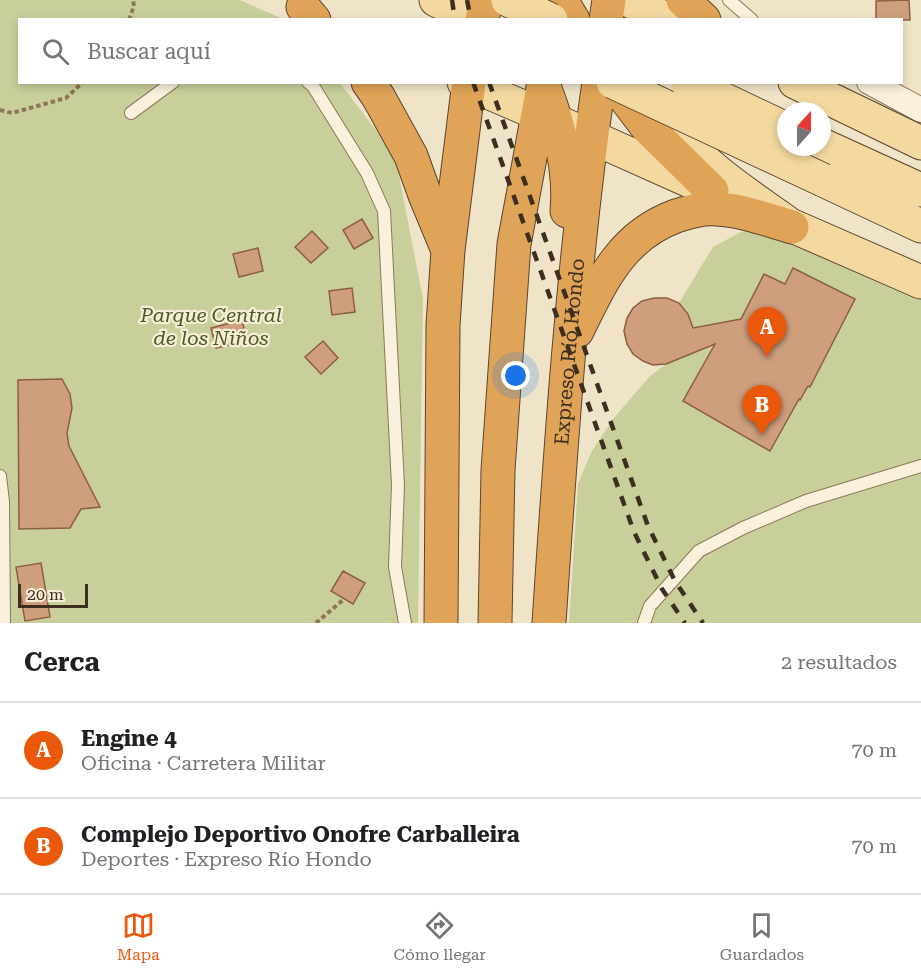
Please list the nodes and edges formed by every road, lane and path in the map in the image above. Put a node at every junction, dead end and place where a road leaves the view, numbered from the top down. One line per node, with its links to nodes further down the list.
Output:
1 (134, 0): 12 (path)
2 (436, 0): 13 (main road)
3 (486, 0): 14 (highway)
4 (546, 0): 11 (main road)
5 (556, 0): 16 (highway)
6 (561, 0): 17 (highway)
7 (609, 0): 18 (highway)
8 (628, 0): 19 (main road)
9 (683, 0): 20 (highway)
10 (729, 0): 21 (lane)
11 (510, 11): 15 (main road, bridge)
12 (130, 18)
13 (476, 18)
14 (481, 18)
15 (543, 18)
16 (552, 18)
17 (572, 18)
18 (606, 18)
19 (664, 18)
20 (702, 18)
21 (750, 18)
22 (81, 84): 34 (path)
23 (170, 84): 36 (lane)
24 (310, 84): 53 (lane)
25 (369, 84): 45 (highway)
26 (598, 84): 38 (highway, Expreso Río Hondo)
27 (615, 84): 42 (highway)
28 (619, 84): 40 (main road, bridge)
29 (691, 84): 37 (main road, bridge)
30 (706, 84): 43 (main road)
31 (799, 84): 39 (main road)
32 (872, 84): 35 (street)
33 (514, 92): 38 (main road); 45 (highway); 47 (highway); 55 (highway)
34 (0, 110)
35 (921, 110)
36 (131, 113)
37 (777, 125)
38 (591, 137): 42 (main road); 47 (highway, Expreso Río Hondo)
39 (921, 143)
40 (827, 159): 41 (main road); 44 (main road)
41 (921, 190)
42 (712, 191): 43 (main road)
43 (792, 226): 46 (main road); 47 (highway)
44 (921, 226)
45 (448, 250): 54 (highway)
46 (921, 282)
47 (568, 349): 56 (highway, Expreso Río Hondo)
48 (921, 467): 57 (lane)
49 (0, 476): 51 (lane)
50 (343, 600): 52 (path)
51 (4, 623)
52 (316, 623)
53 (405, 623)
54 (441, 623)
55 (495, 623)
56 (549, 623)
57 (644, 623)

